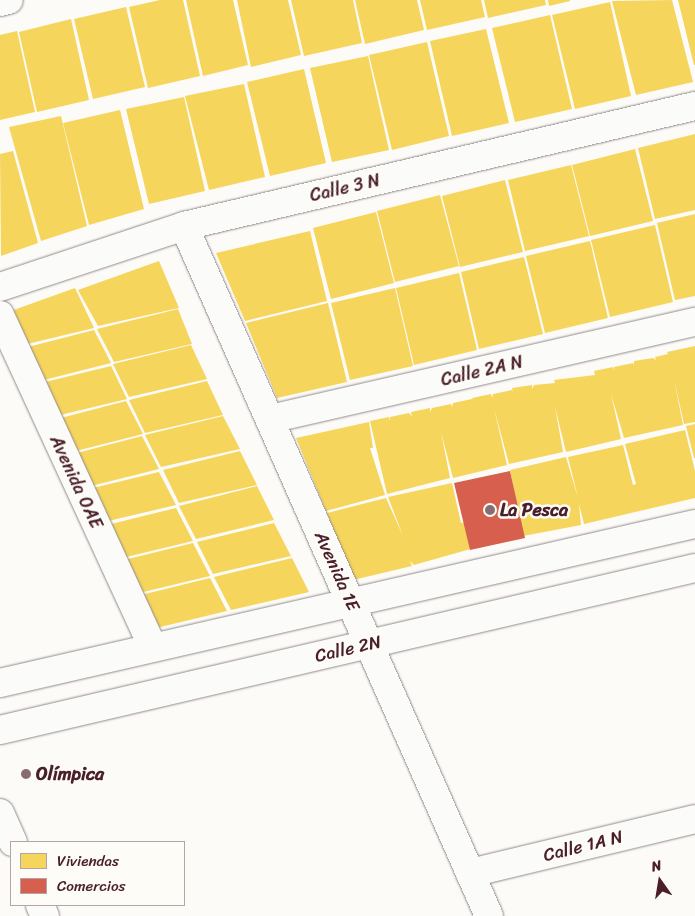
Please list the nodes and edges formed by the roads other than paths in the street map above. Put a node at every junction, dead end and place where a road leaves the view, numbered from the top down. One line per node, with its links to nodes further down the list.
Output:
1 (9, 0): 2 (street)
2 (0, 2)
3 (695, 106): 4 (street, Calle 3 N)
4 (184, 226): 5 (street, Calle 3 N); 8 (street, Avenida 1E)
5 (0, 287)
6 (0, 315): 13 (street, Avenida 0AE)
7 (695, 322): 8 (street, Calle 2A N)
8 (270, 420): 11 (street, Avenida 1E)
9 (695, 524): 11 (street)
10 (695, 568): 12 (street, Calle 2N)
11 (351, 603): 12 (street, Avenida 1E); 13 (street)
12 (370, 644): 15 (street, Calle 2N); 19 (street, Avenida 1E)
13 (153, 648): 14 (street)
14 (0, 683)
15 (0, 730)
16 (0, 813): 18 (street)
17 (695, 819): 19 (street, Calle 1A N)
18 (13, 841)
19 (470, 873): 20 (street, Avenida 1E)
20 (484, 914)

